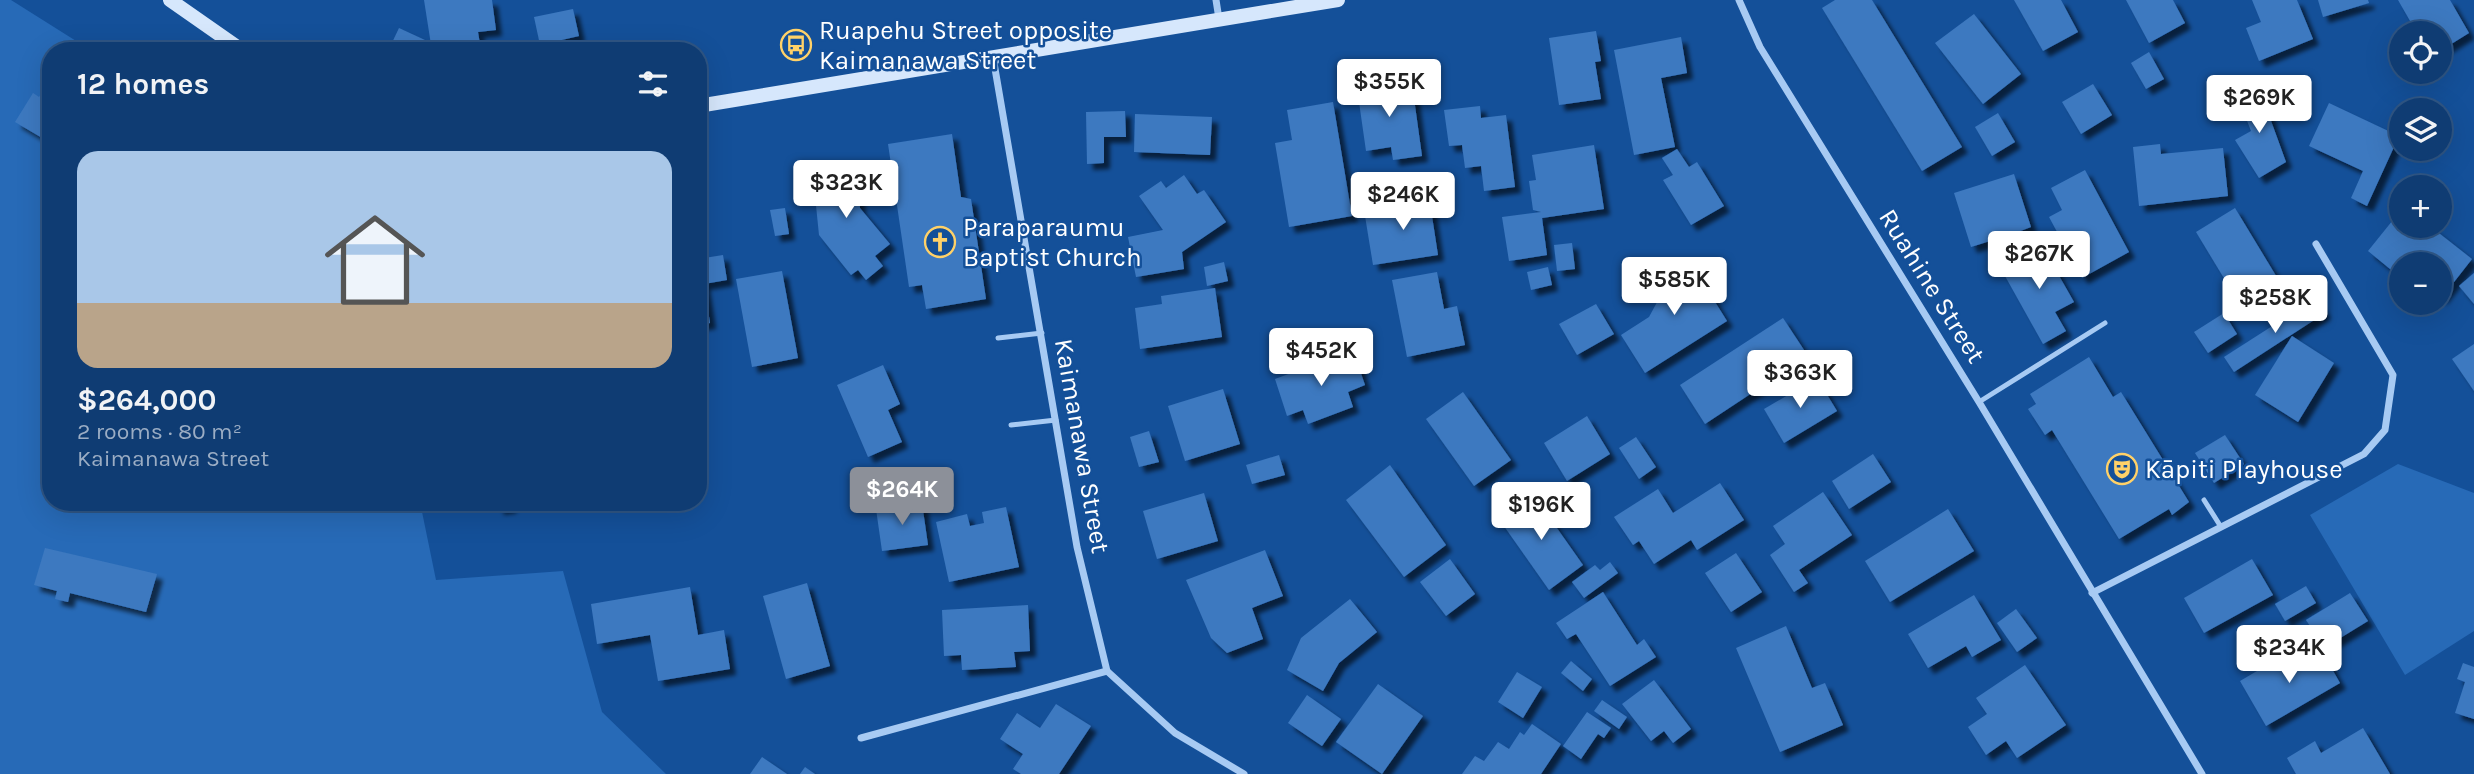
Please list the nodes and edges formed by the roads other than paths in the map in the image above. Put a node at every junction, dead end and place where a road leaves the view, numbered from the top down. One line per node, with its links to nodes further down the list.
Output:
1 (170, 0): 6 (street)
2 (1216, 0): 5 (street)
3 (1338, 0): 5 (street)
4 (1739, 0): 13 (street, Ruahine Street)
5 (1219, 19): 7 (street)
6 (230, 42)
7 (993, 57): 8 (street); 11 (street, Kaimanawa Street)
8 (707, 105)
9 (2316, 244): 17 (street)
10 (2105, 323): 13 (lane)
11 (1042, 333): 12 (lane); 14 (street, Kaimanawa Street)
12 (998, 338)
13 (1979, 402): 18 (street, Ruahine Street)
14 (1056, 420): 15 (lane); 19 (street, Kaimanawa Street)
15 (1011, 425)
16 (2204, 500): 17 (lane)
17 (2221, 527): 18 (street)
18 (2092, 593): 22 (street, Ruahine Street)
19 (1107, 671): 20 (street); 21 (street)
20 (861, 738)
21 (1244, 774)
22 (2202, 774)

